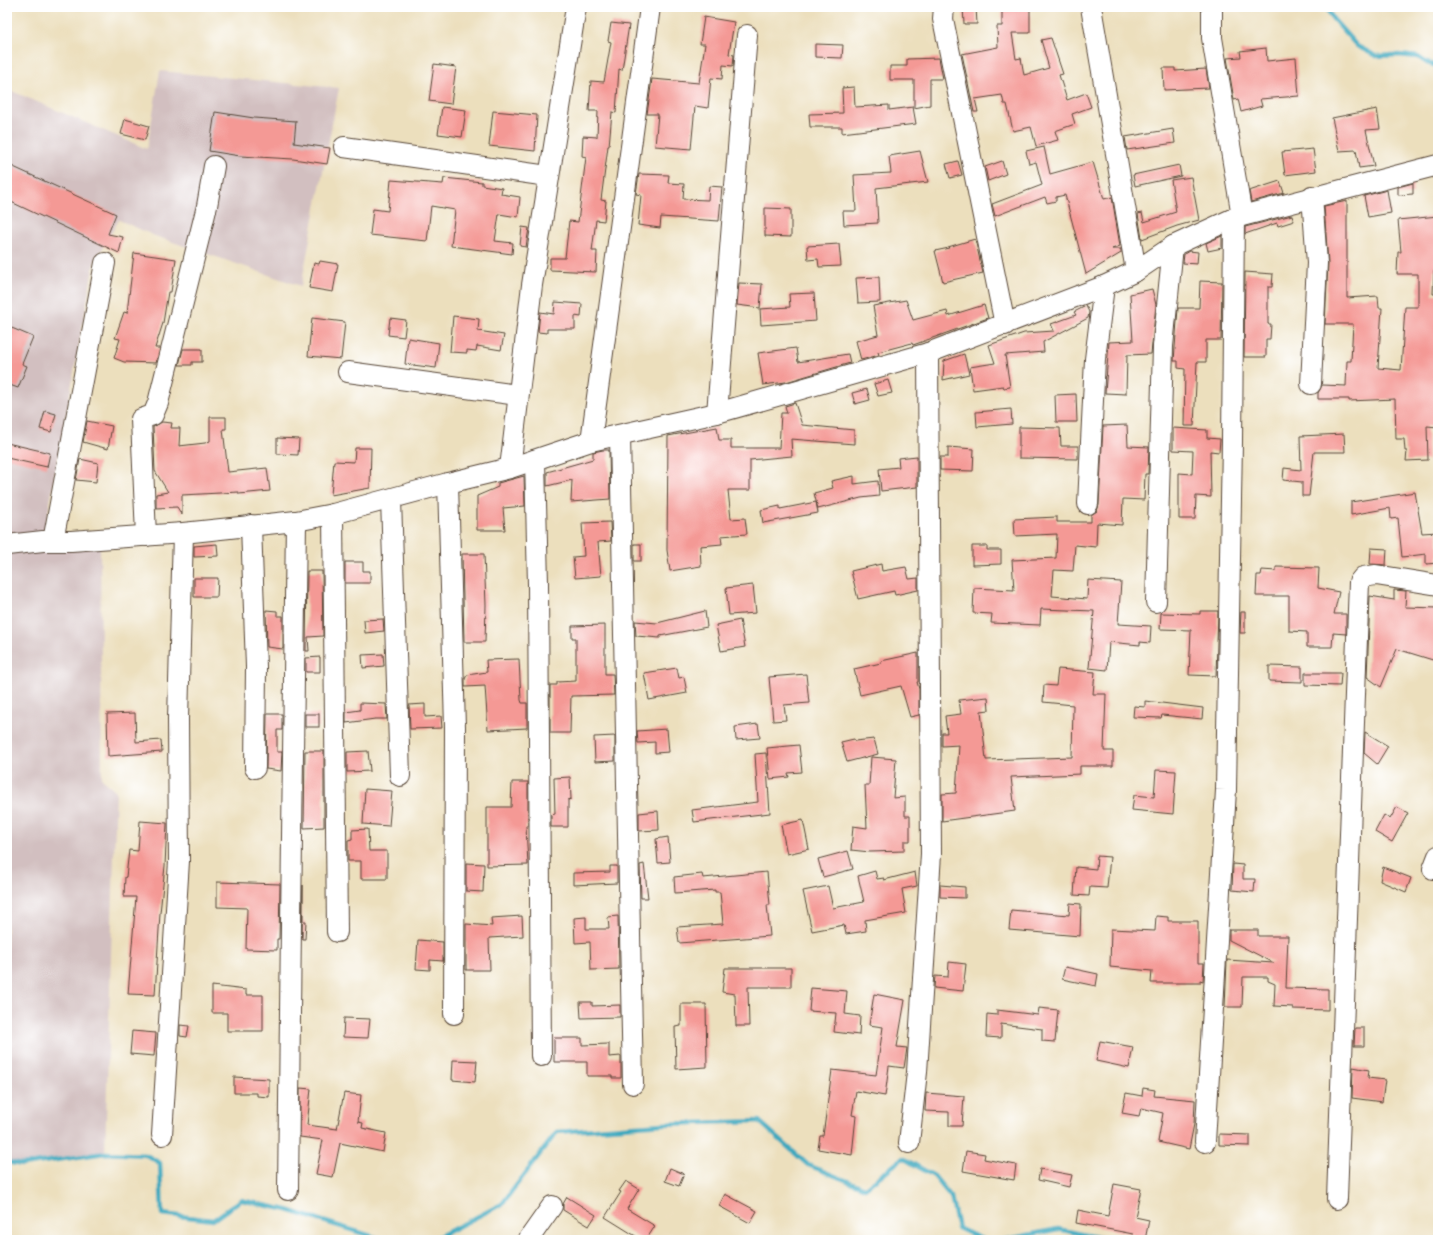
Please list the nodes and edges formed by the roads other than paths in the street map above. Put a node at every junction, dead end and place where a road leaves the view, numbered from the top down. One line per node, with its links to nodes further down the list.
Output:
1 (576, 7): 10 (street)
2 (650, 7): 24 (street)
3 (944, 7): 17 (street)
4 (1091, 7): 15 (street)
5 (1212, 7): 12 (street)
6 (746, 35): 22 (street)
7 (344, 147): 10 (street)
8 (1438, 165): 11 (street)
9 (214, 166): 34 (street)
10 (548, 176): 21 (street)
11 (1312, 196): 12 (street); 20 (street)
12 (1238, 217): 13 (street); 46 (street)
13 (1173, 246): 15 (street); 38 (street)
14 (105, 263): 35 (street)
15 (1136, 271): 16 (street)
16 (1104, 286): 17 (street); 29 (street)
17 (1005, 325): 18 (street)
18 (928, 353): 22 (street); 47 (street)
19 (348, 372): 21 (street)
20 (1311, 384)
21 (518, 395): 26 (street)
22 (717, 413): 23 (street)
23 (620, 435): 24 (street); 44 (street)
24 (591, 441): 25 (street)
25 (535, 460): 26 (street); 43 (street)
26 (510, 468): 27 (street)
27 (448, 482): 28 (street); 42 (street)
28 (391, 499): 30 (street); 40 (street)
29 (1088, 504)
30 (333, 514): 31 (street); 41 (street)
31 (296, 521): 32 (street); 48 (street)
32 (251, 525): 33 (street); 39 (street)
33 (183, 533): 34 (street); 45 (street)
34 (146, 536): 35 (street)
35 (53, 541): 36 (street)
36 (7, 545)
37 (1438, 585): 49 (street)
38 (1156, 602)
39 (255, 768)
40 (400, 776)
41 (337, 932)
42 (454, 1014)
43 (541, 1056)
44 (633, 1084)
45 (162, 1135)
46 (1205, 1142)
47 (908, 1143)
48 (288, 1190)
49 (1338, 1199)
50 (552, 1206): 51 (street)
51 (528, 1240)

